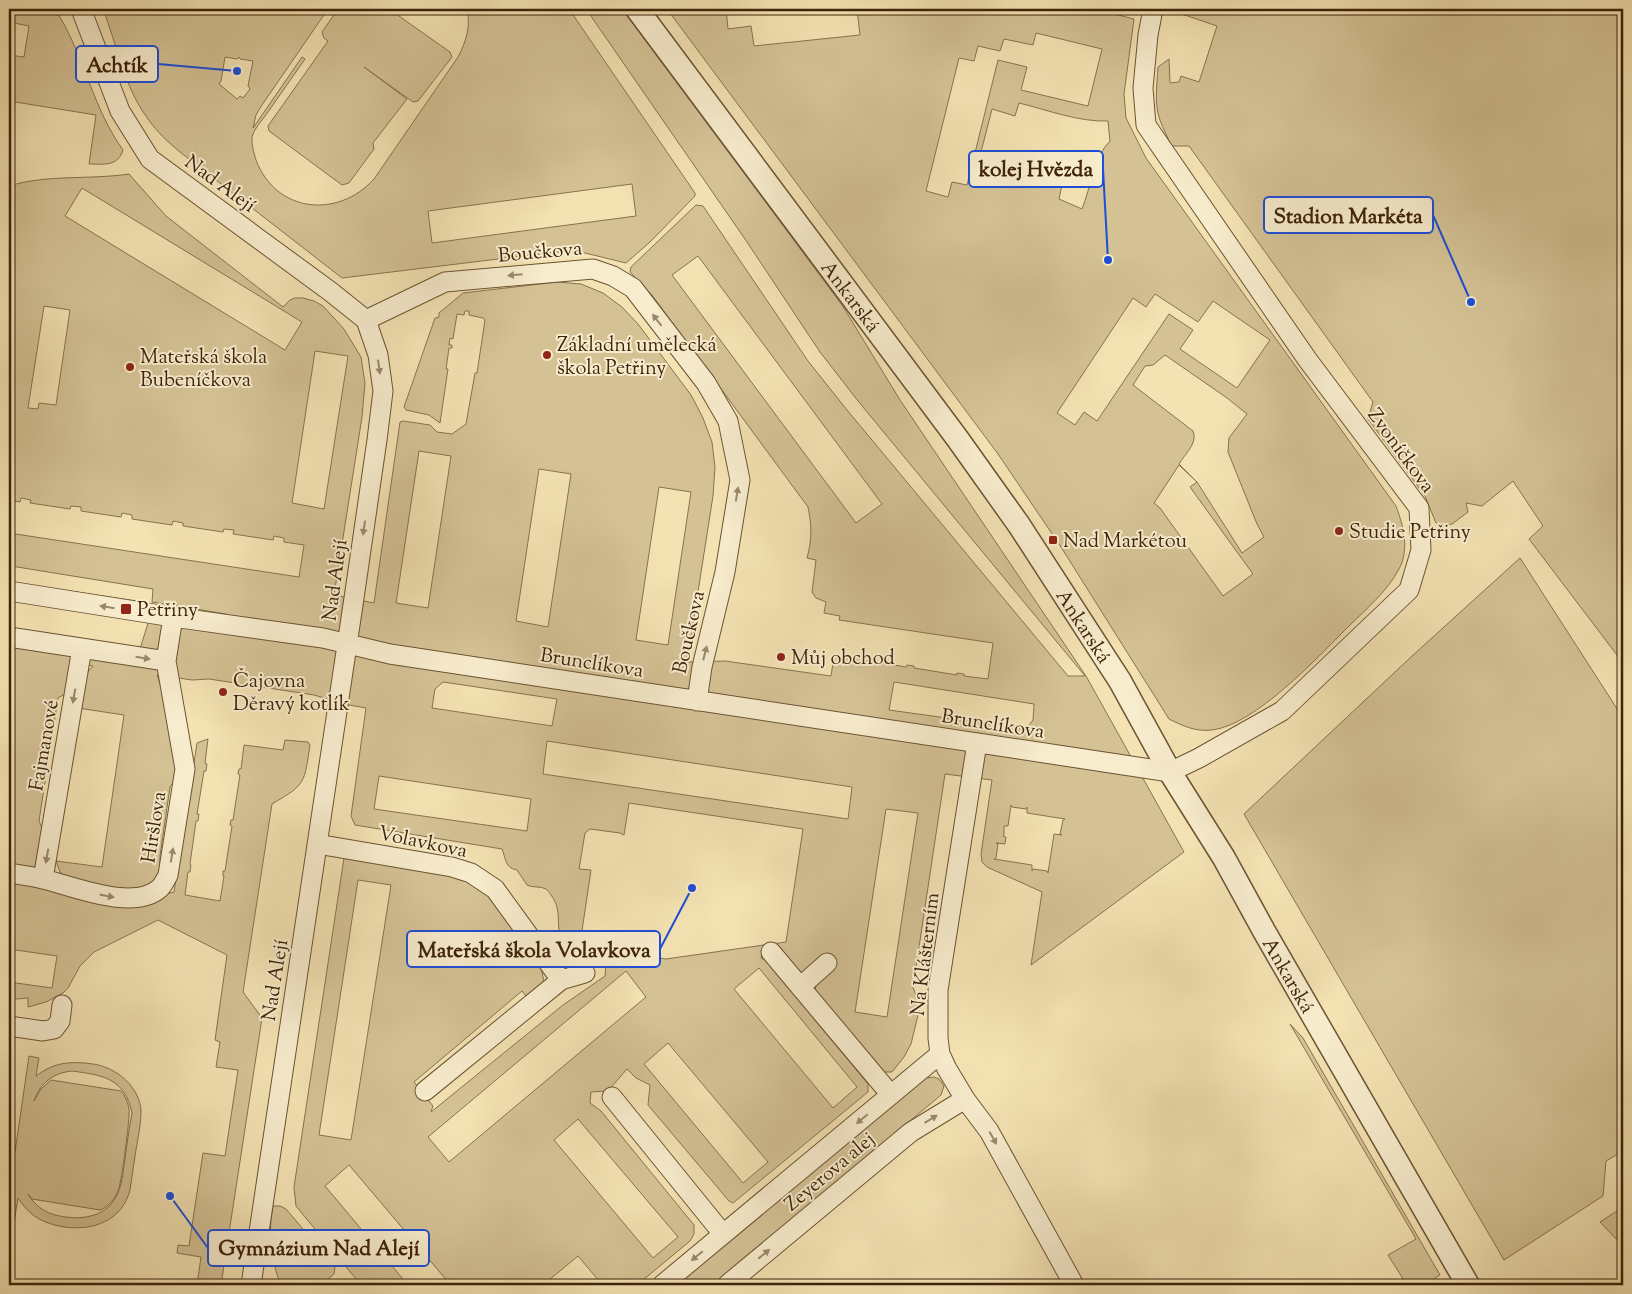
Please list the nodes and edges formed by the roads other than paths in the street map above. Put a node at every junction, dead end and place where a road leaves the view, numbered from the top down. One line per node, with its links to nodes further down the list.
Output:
1 (81, 9): 4 (street, Nad Alejí)
2 (637, 9): 13 (street, Ankarská)
3 (1153, 9): 13 (street, Zvoníčkova)
4 (366, 320): 8 (street, Nad Alejí, one-way to 8); 11 (street, Boučkova, one-way to 4)
5 (9, 591): 6 (street, Brunclíkova, one-way to 5)
6 (173, 617): 8 (street, Brunclíkova); 10 (street, Hiršlova)
7 (9, 637): 9 (street)
8 (348, 644): 11 (street, Brunclíkova); 14 (street, Nad Alejí)
9 (82, 648): 10 (street, one-way to 10); 16 (street, Fajmanové, one-way to 16)
10 (166, 662): 16 (street, Hiršlova, one-way to 10)
11 (697, 701): 12 (street, Brunclíkova)
12 (976, 743): 13 (street, Brunclíkova); 24 (street, Na Klášterním)
13 (1170, 772): 34 (street, Ankarská)
14 (317, 844): 20 (street, Volavkova); 30 (street, Nad Alejí)
15 (9, 873): 16 (street, Hiršlova)
16 (43, 879)
17 (771, 952): 21 (street)
18 (827, 963): 21 (street)
19 (585, 973): 20 (street)
20 (561, 980): 25 (street)
21 (800, 987): 26 (street)
22 (62, 1004): 23 (street)
23 (9, 1026)
24 (940, 1054): 26 (street, Zeyerova alej); 28 (street, Na Klášterním)
25 (425, 1091)
26 (891, 1095): 29 (street, Zeyerova alej, one-way to 29)
27 (612, 1097): 29 (street)
28 (964, 1099): 32 (street, Zeyerova alej, one-way to 28); 33 (street, Na Klášterním, one-way to 33)
29 (723, 1234): 31 (street, Zeyerova alej, one-way to 31)
30 (254, 1283)
31 (662, 1285)
32 (727, 1285)
33 (1074, 1285)
34 (1468, 1285)

